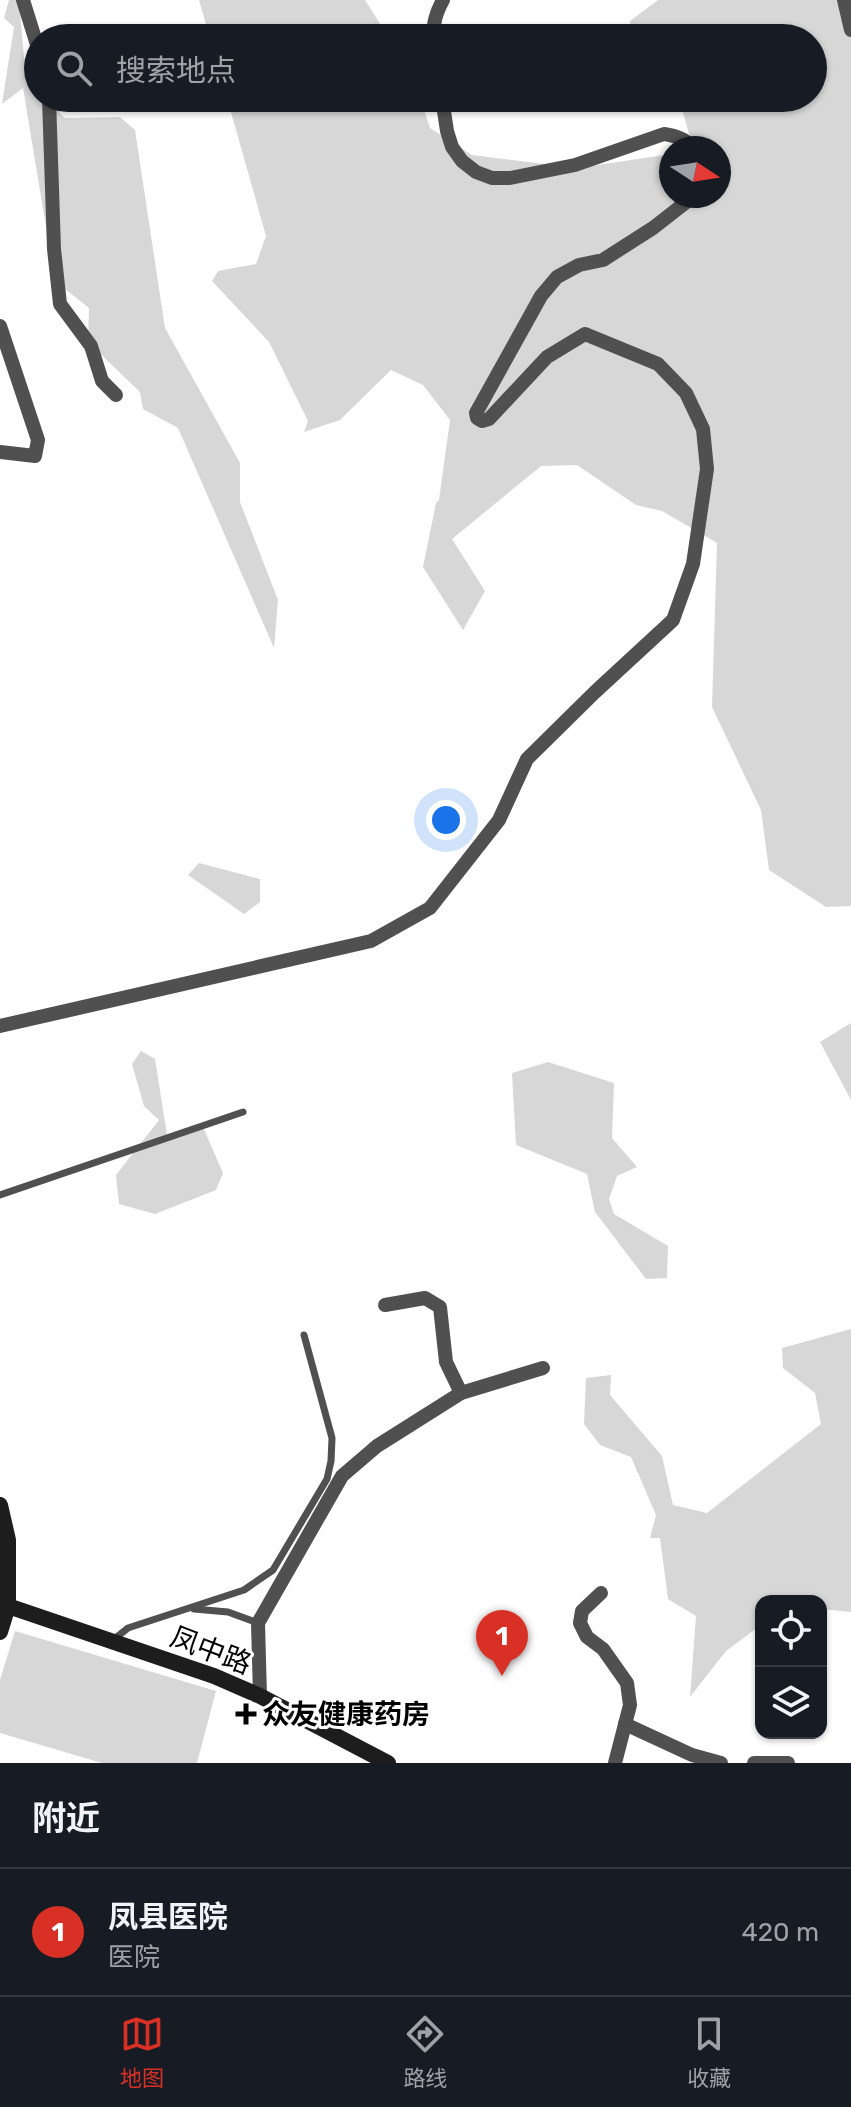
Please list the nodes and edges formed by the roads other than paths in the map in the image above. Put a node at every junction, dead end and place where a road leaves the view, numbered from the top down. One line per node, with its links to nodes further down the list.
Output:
1 (23, 0): 4 (street)
2 (443, 0): 5 (street)
3 (844, 0): 6 (street)
4 (30, 24)
5 (434, 24)
6 (851, 30)
7 (49, 112): 12 (street)
8 (444, 112): 9 (street)
9 (676, 136)
10 (679, 208): 14 (street)
11 (0, 326): 13 (street)
12 (116, 395)
13 (0, 452)
14 (0, 1026)
15 (243, 1112): 16 (lane)
16 (0, 1195)
17 (385, 1305): 20 (street)
18 (304, 1335): 24 (lane)
19 (543, 1368): 20 (street)
20 (461, 1393): 25 (street)
21 (0, 1505): 23 (street)
22 (601, 1593): 29 (street)
23 (8, 1606): 26 (street); 27 (street, 凤中路)
24 (184, 1610): 25 (lane); 27 (lane)
25 (258, 1623): 28 (street)
26 (0, 1632)
27 (111, 1641): 28 (street, 凤中路)
28 (260, 1696): 30 (street, 凤中路)
29 (625, 1724): 31 (street); 32 (street)
30 (388, 1763)
31 (615, 1763)
32 (721, 1763)
33 (754, 1763): 34 (street)
34 (788, 1763)

